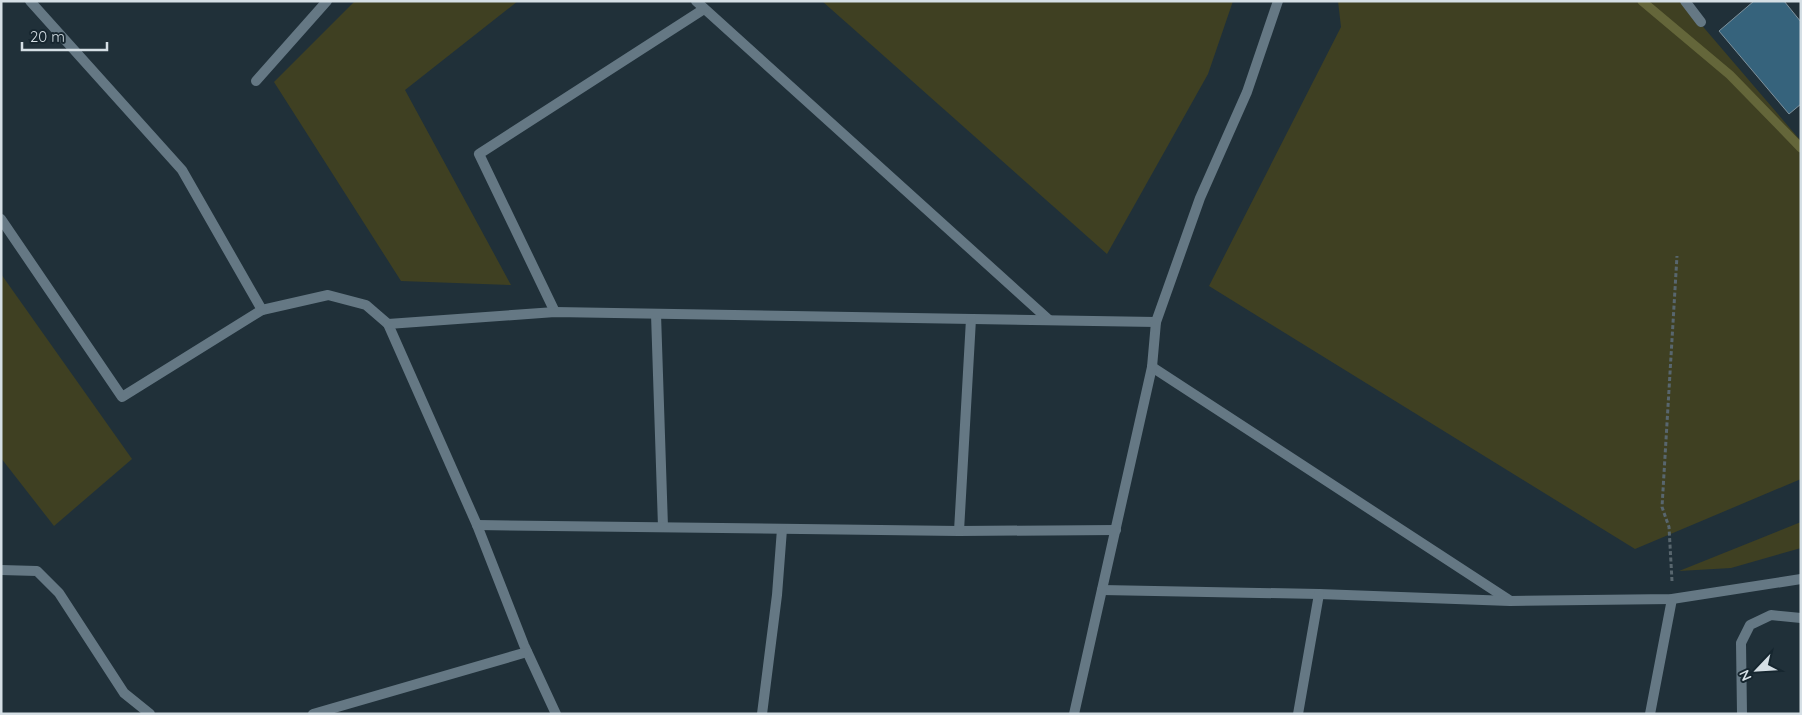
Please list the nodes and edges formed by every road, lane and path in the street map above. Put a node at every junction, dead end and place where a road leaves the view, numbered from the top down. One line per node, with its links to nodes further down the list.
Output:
1 (30, 1): 10 (street)
2 (327, 1): 7 (street)
3 (1278, 1): 15 (street)
4 (1685, 1): 6 (street)
5 (700, 5): 11 (street); 14 (street)
6 (1700, 22)
7 (256, 81)
8 (1, 219): 10 (street)
9 (1677, 256): 27 (path)
10 (262, 310): 16 (street)
11 (555, 312): 12 (street); 16 (street)
12 (656, 314): 13 (street); 19 (street)
13 (971, 319): 14 (street); 22 (street)
14 (1049, 320): 15 (street)
15 (1156, 322): 17 (street)
16 (388, 324): 18 (street)
17 (1152, 367): 21 (street); 28 (street)
18 (477, 525): 19 (street); 30 (street)
19 (663, 527): 20 (street)
20 (782, 529): 22 (street); 34 (street)
21 (1116, 530): 22 (street); 25 (street)
22 (959, 531)
23 (1, 570): 31 (street)
24 (1801, 579): 27 (street)
25 (1102, 590): 26 (street); 35 (street)
26 (1319, 594): 28 (street); 36 (street)
27 (1672, 599): 28 (street); 37 (street)
28 (1510, 601)
29 (1801, 618): 38 (street)
30 (527, 652): 32 (street); 33 (street)
31 (150, 714)
32 (313, 714)
33 (556, 714)
34 (762, 714)
35 (1074, 714)
36 (1298, 714)
37 (1650, 714)
38 (1742, 714)

